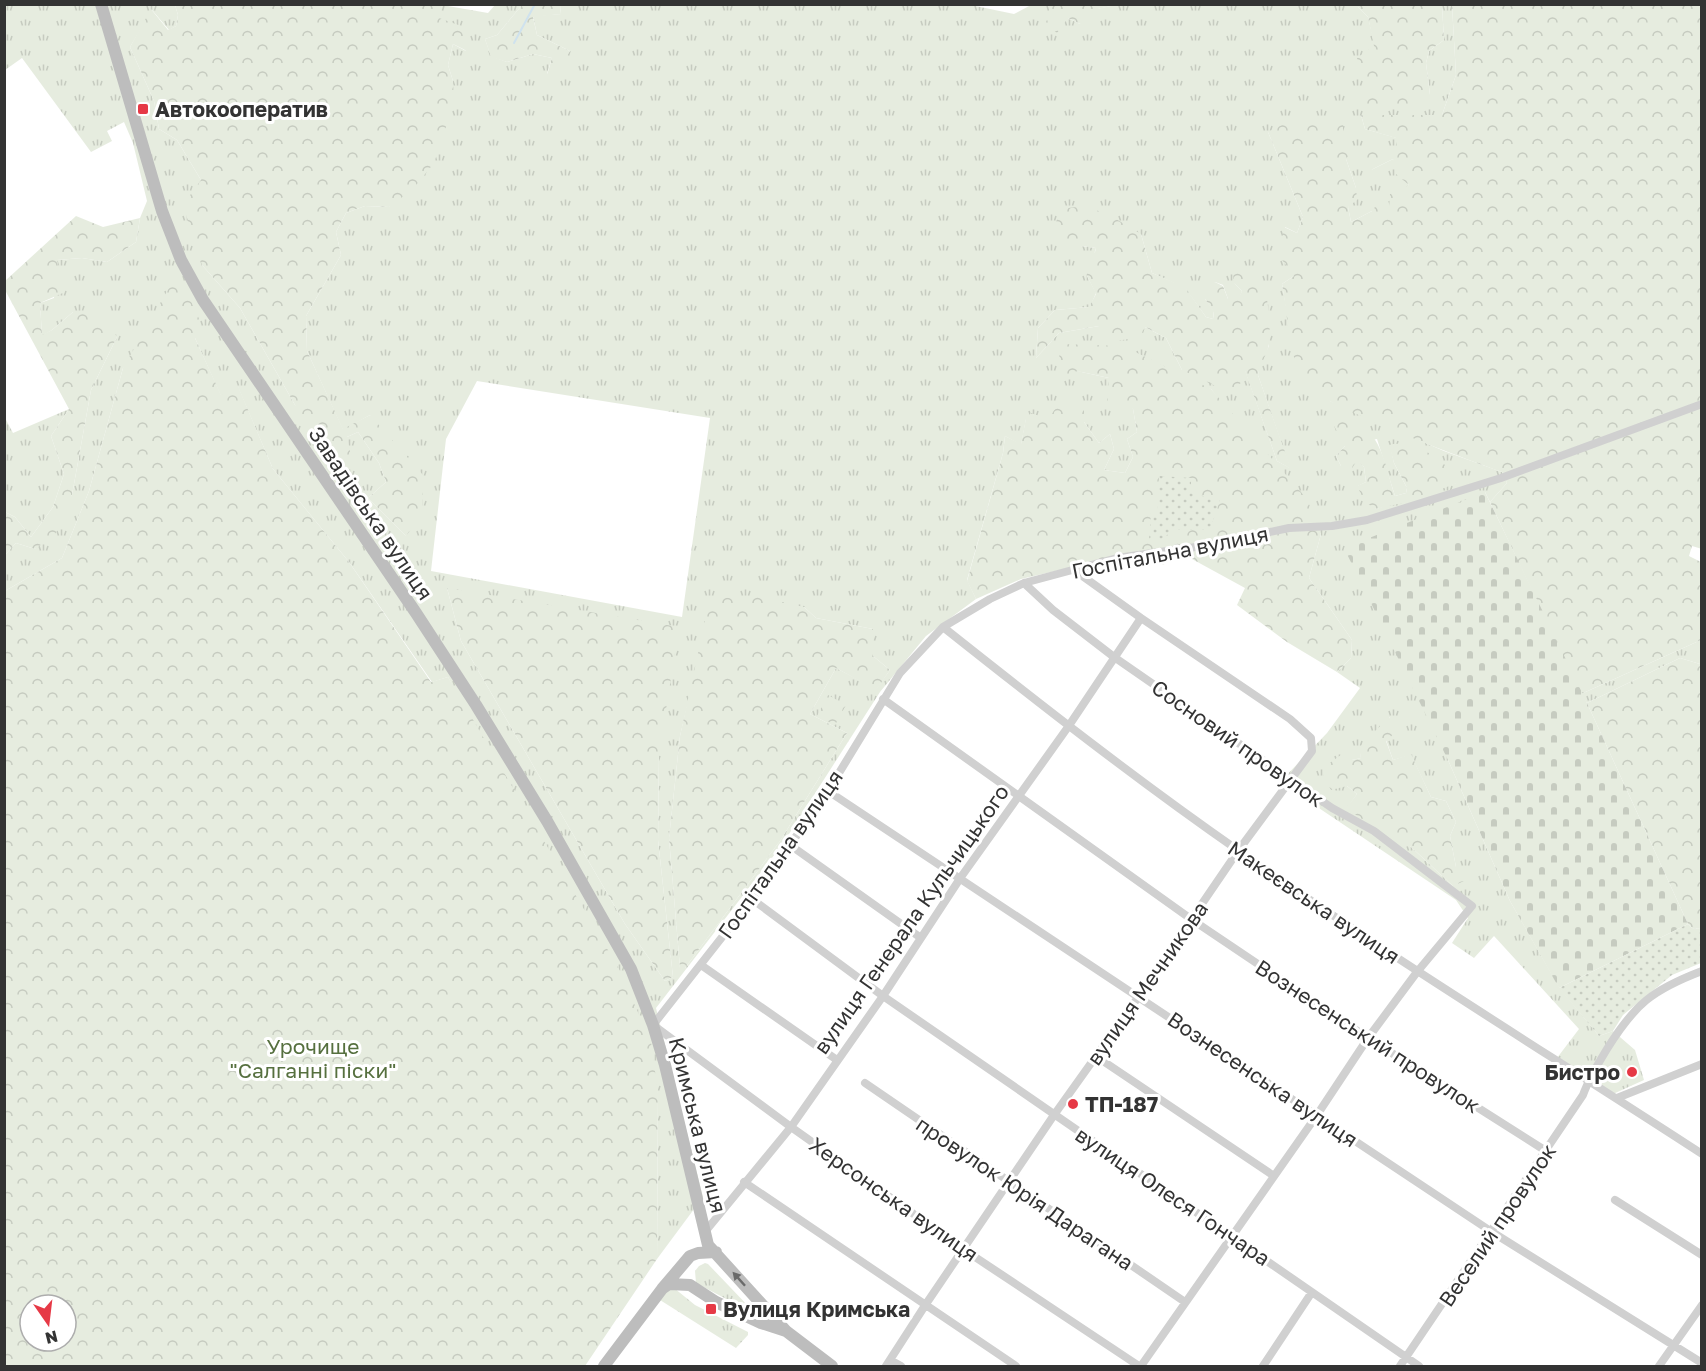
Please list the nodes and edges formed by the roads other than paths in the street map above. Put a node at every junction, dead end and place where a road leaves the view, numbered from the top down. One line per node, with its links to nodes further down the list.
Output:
1 (101, 4): 24 (street, Завадівська вулиця)
2 (1701, 404): 3 (street, Госпітальна вулиця)
3 (1074, 570): 4 (street, Госпітальна вулиця); 5 (street)
4 (1024, 583): 6 (street, Госпітальна вулиця); 7 (street, Сосновий провулок)
5 (1141, 618): 7 (street, вулиця Генерала Кульчицького); 10 (street, вулиця Мечникова)
6 (943, 627): 8 (street, Госпітальна вулиця); 9 (street, Макеєвська вулиця)
7 (1114, 657): 9 (street, вулиця Генерала Кульчицького); 10 (street, Сосновий провулок)
8 (884, 699): 11 (street, Госпітальна вулиця); 12 (street, Вознесенський провулок)
9 (1068, 727): 12 (street, вулиця Генерала Кульчицького); 14 (street, Макеєвська вулиця)
10 (1289, 779): 14 (street, вулиця Мечникова); 21 (street, Сосновий провулок)
11 (828, 791): 13 (street, Госпітальна вулиця); 15 (street, Вознесенська вулиця)
12 (1019, 797): 15 (street, вулиця Генерала Кульчицького); 17 (street, Вознесенський провулок)
13 (790, 845): 16 (street, Госпітальна вулиця); 18 (street)
14 (1238, 851): 17 (street, вулиця Мечникова); 21 (street, Макеєвська вулиця)
15 (960, 877): 18 (street, вулиця Генерала Кульчицького); 23 (street, Вознесенська вулиця)
16 (752, 898): 19 (street, Госпітальна вулиця); 22 (street, вулиця Олеся Гончара)
17 (1191, 919): 23 (street, вулиця Мечникова); 25 (street, Вознесенський провулок)
18 (921, 938): 22 (street, вулиця Генерала Кульчицького)
19 (701, 965): 24 (street, Госпітальна вулиця); 27 (street)
20 (1701, 971): 29 (street, Веселий провулок)
21 (1417, 972): 25 (street); 29 (street, Макеєвська вулиця)
22 (883, 996): 27 (street, вулиця Генерала Кульчицького); 32 (street, вулиця Олеся Гончара)
23 (1139, 996): 26 (street, вулиця Мечникова); 33 (street, Вознесенська вулиця)
24 (653, 1025): 34 (street, Херсонська вулиця); 42 (street, Кримська вулиця)
25 (1368, 1038): 33 (street); 35 (street, Вознесенський провулок)
26 (1097, 1057): 32 (street, вулиця Мечникова); 37 (street)
27 (837, 1060): 34 (street, вулиця Генерала Кульчицького)
28 (1701, 1064): 31 (street)
29 (1588, 1080): 31 (street, Макеєвська вулиця); 35 (street, Веселий провулок)
30 (865, 1083): 38 (street, провулок Юрія Дарагана)
31 (1617, 1098): 36 (street, Макеєвська вулиця)
32 (1054, 1115): 38 (street, вулиця Мечникова); 43 (street, вулиця Олеся Гончара)
33 (1317, 1115): 37 (street); 41 (street, Вознесенська вулиця)
34 (791, 1127): 39 (street, вулиця Генерала Кульчицького); 44 (street, Херсонська вулиця)
35 (1546, 1151): 41 (street, Веселий провулок)
36 (1701, 1154)
37 (1274, 1176): 43 (street)
38 (1008, 1181): 44 (street, вулиця Мечникова); 51 (street, провулок Юрія Дарагана)
39 (744, 1182): 42 (street, вулиця Генерала Кульчицького); 52 (street)
40 (1615, 1200): 46 (street)
41 (1492, 1232): 57 (street, Вознесенська вулиця); 58 (street, Веселий провулок)
42 (704, 1234): 45 (street, Кримська вулиця); 47 (street, Кримська вулиця)
43 (1232, 1237): 50 (street, вулиця Олеся Гончара); 51 (street)
44 (963, 1249): 52 (street, вулиця Мечникова); 65 (street, Херсонська вулиця)
45 (716, 1252): 47 (street); 53 (street, Кримська вулиця, one-way to 45)
46 (1701, 1255)
47 (690, 1256): 48 (street); 49 (street)
48 (690, 1285): 49 (street); 55 (street, Кримська вулиця)
49 (662, 1288): 61 (street)
50 (1312, 1292): 58 (street, вулиця Олеся Гончара); 66 (street)
51 (1185, 1302): 65 (street)
52 (926, 1304): 59 (street, вулиця Мечникова); 64 (street)
53 (763, 1305): 55 (street); 56 (street, Кримська вулиця)
54 (1701, 1305): 57 (street)
55 (761, 1323): 56 (street, Кримська вулиця)
56 (786, 1331): 62 (street, Кримська вулиця)
57 (1674, 1345): 60 (street, Вознесенська вулиця); 69 (street)
58 (1406, 1357): 67 (street, Веселий провулок); 68 (street, вулиця Олеся Гончара)
59 (888, 1363): 63 (street)
60 (1701, 1363)
61 (604, 1366)
62 (832, 1366)
63 (901, 1366)
64 (1016, 1366)
65 (1140, 1366)
66 (1263, 1366)
67 (1400, 1366)
68 (1419, 1366)
69 (1659, 1366)

